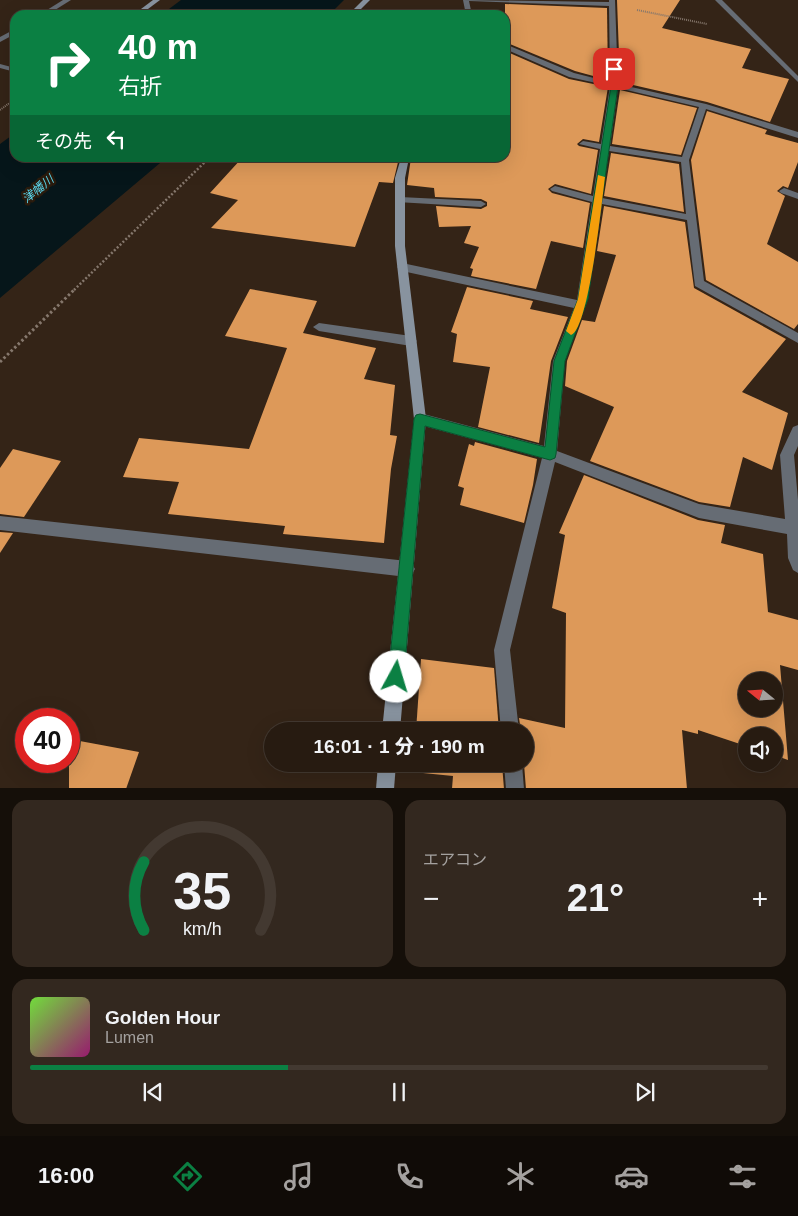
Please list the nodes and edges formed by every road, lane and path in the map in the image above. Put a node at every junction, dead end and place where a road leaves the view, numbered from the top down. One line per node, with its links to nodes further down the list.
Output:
1 (68, 0): 7 (street)
2 (158, 0): 8 (street)
3 (366, 0): 9 (street)
4 (472, 0): 6 (street)
5 (718, 0): 11 (street)
6 (612, 2): 12 (street)
7 (51, 10)
8 (143, 10)
9 (356, 10)
10 (510, 48): 12 (street)
11 (798, 80)
12 (614, 86): 13 (street); 16 (street)
13 (703, 106): 14 (street); 17 (street)
14 (798, 135)
15 (583, 144): 16 (street)
16 (605, 148): 17 (street); 24 (street)
17 (685, 160): 26 (street)
18 (205, 162): 32 (path)
19 (404, 162): 23 (street)
20 (555, 189): 24 (street)
21 (784, 191): 22 (street)
22 (798, 196)
23 (400, 200): 25 (street); 27 (street)
24 (598, 200): 26 (street); 28 (street)
25 (481, 204)
26 (690, 218): 30 (street)
27 (402, 267): 28 (street); 31 (street)
28 (581, 305): 35 (street)
29 (318, 327): 31 (street)
30 (798, 338)
31 (411, 341): 33 (street)
32 (0, 362)
33 (420, 419): 35 (street); 39 (street)
34 (798, 431): 37 (street)
35 (550, 454): 37 (street); 41 (street)
36 (0, 523): 39 (street)
37 (794, 528): 38 (street)
38 (798, 565)
39 (407, 569): 40 (street)
40 (391, 722)
41 (509, 722)
42 (386, 772): 44 (street)
43 (514, 772): 45 (street)
44 (385, 788)
45 (515, 788)

